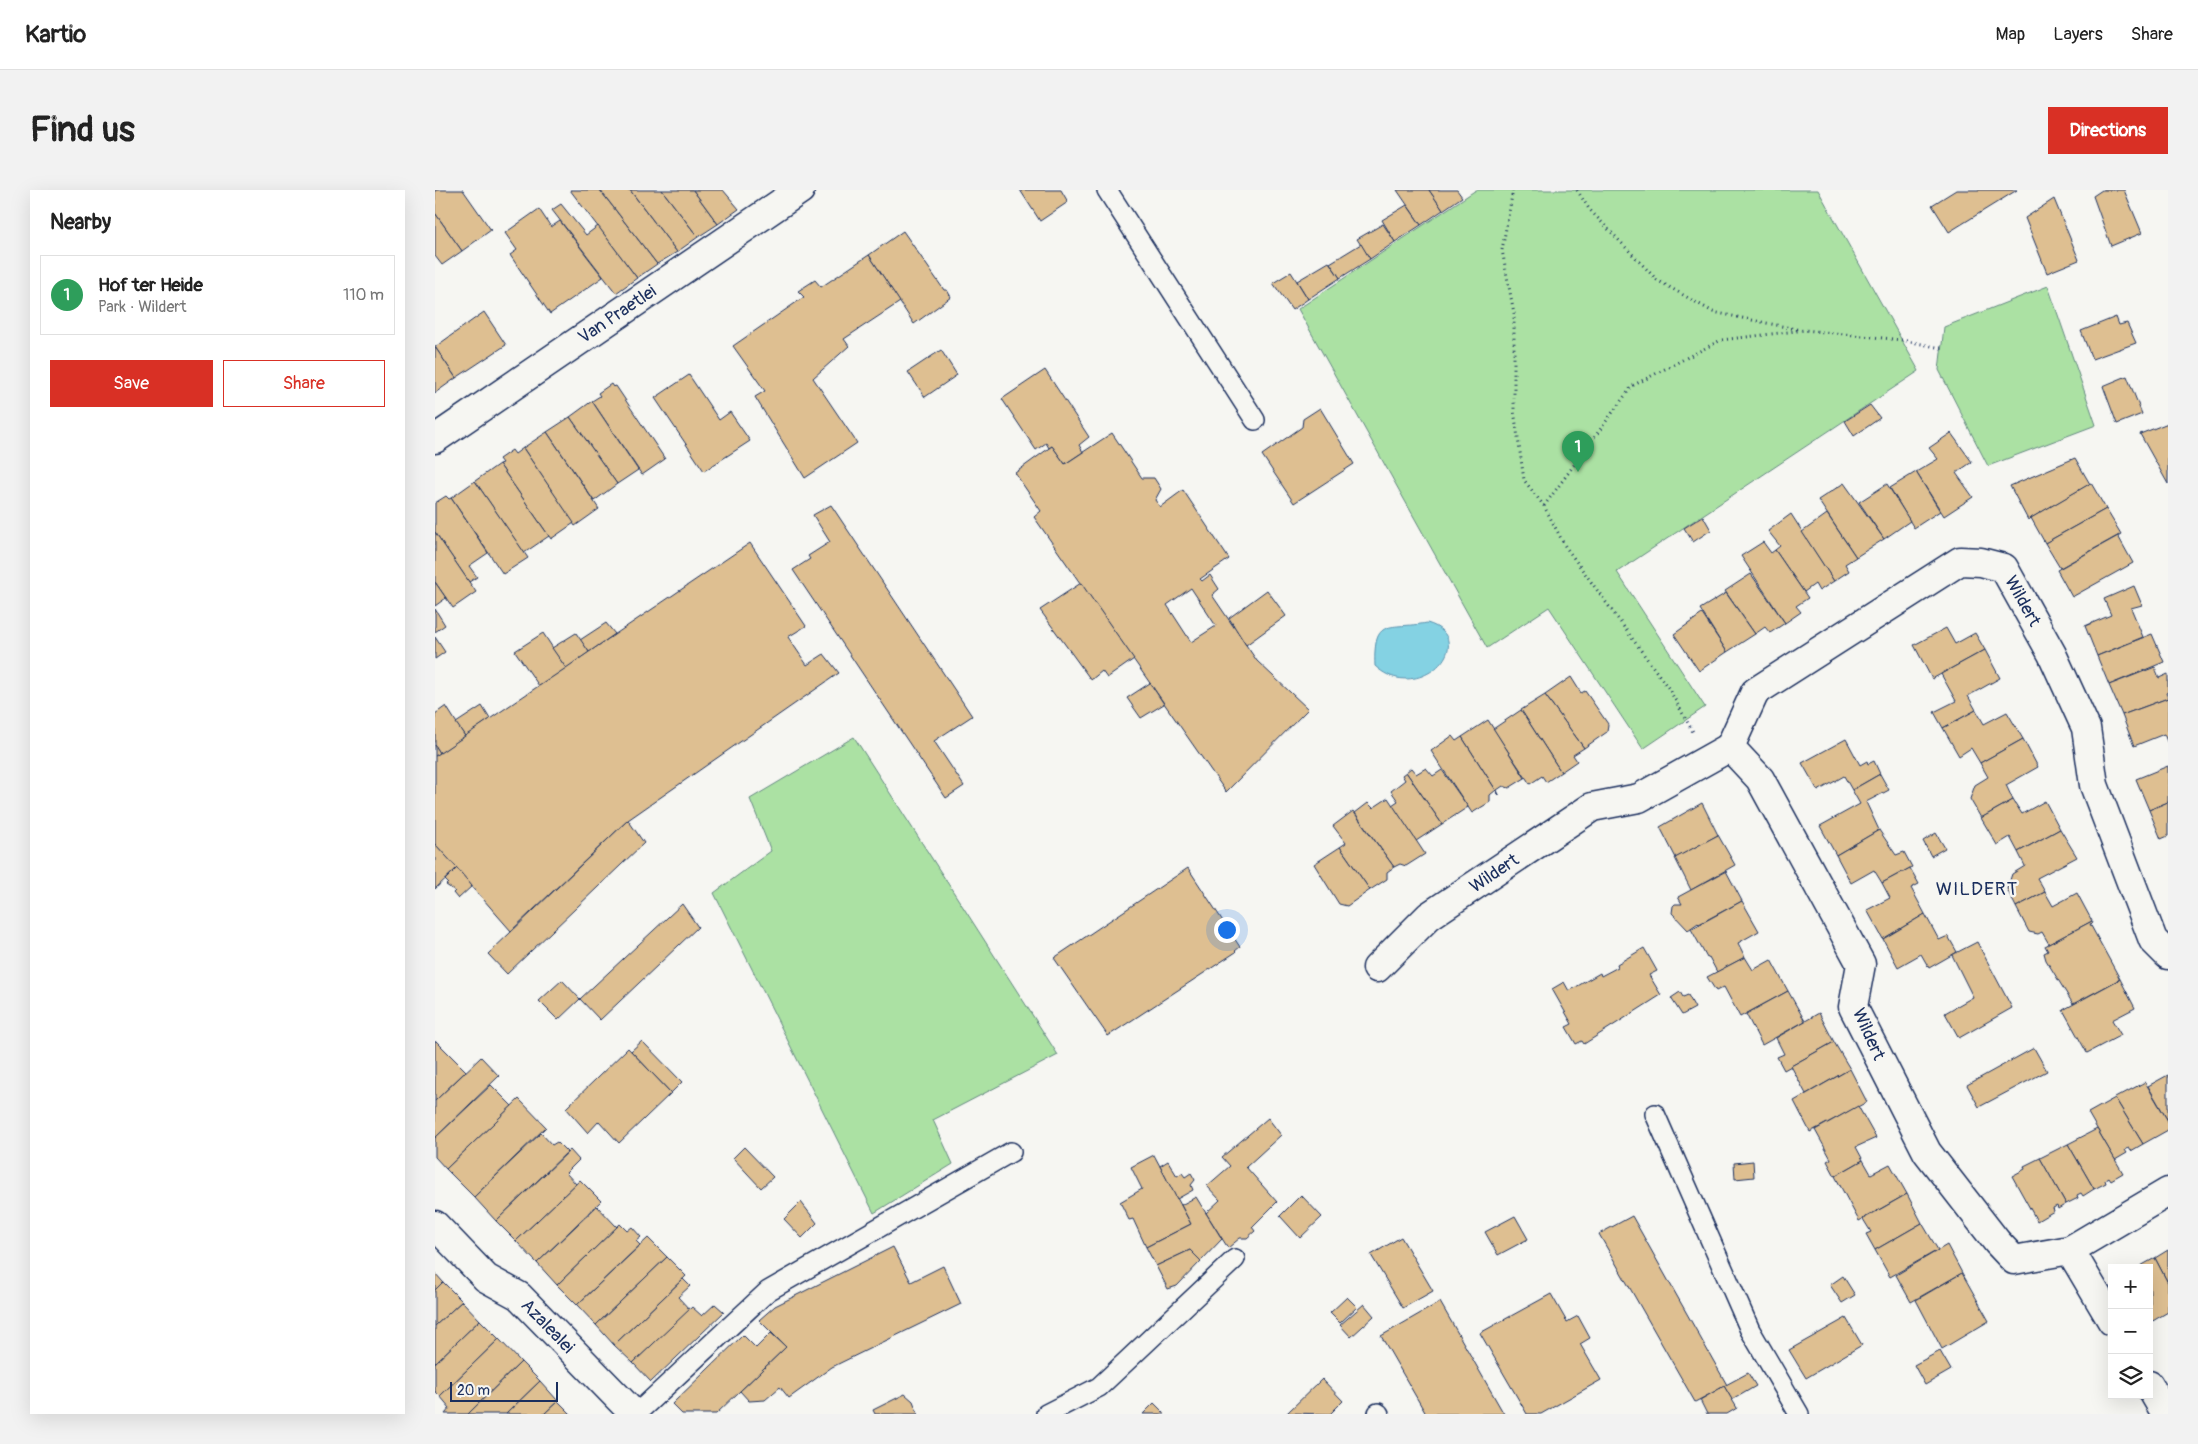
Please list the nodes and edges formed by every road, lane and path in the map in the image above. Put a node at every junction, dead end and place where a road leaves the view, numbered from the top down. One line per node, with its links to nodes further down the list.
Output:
1 (800, 190): 8 (street, Van Praetlei)
2 (1107, 190): 7 (lane)
3 (1513, 190): 9 (path)
4 (1577, 190): 5 (path)
5 (1805, 330): 6 (path); 9 (path)
6 (1941, 348)
7 (1255, 420)
8 (435, 439)
9 (1544, 506): 10 (path)
10 (1719, 753): 11 (street, Wildert); 12 (street, Wildert); 17 (street, Wildert)
11 (2168, 955)
12 (1377, 968)
13 (1655, 1114): 23 (lane)
14 (1011, 1152): 21 (lane)
15 (2168, 1192): 17 (street, Wildert)
16 (435, 1225): 21 (street, Azalealei)
17 (2070, 1250): 19 (street)
18 (1235, 1259): 22 (lane)
19 (2108, 1314)
20 (2153, 1392): 24 (street)
21 (635, 1414)
22 (1045, 1414)
23 (1799, 1414)
24 (2166, 1414)

